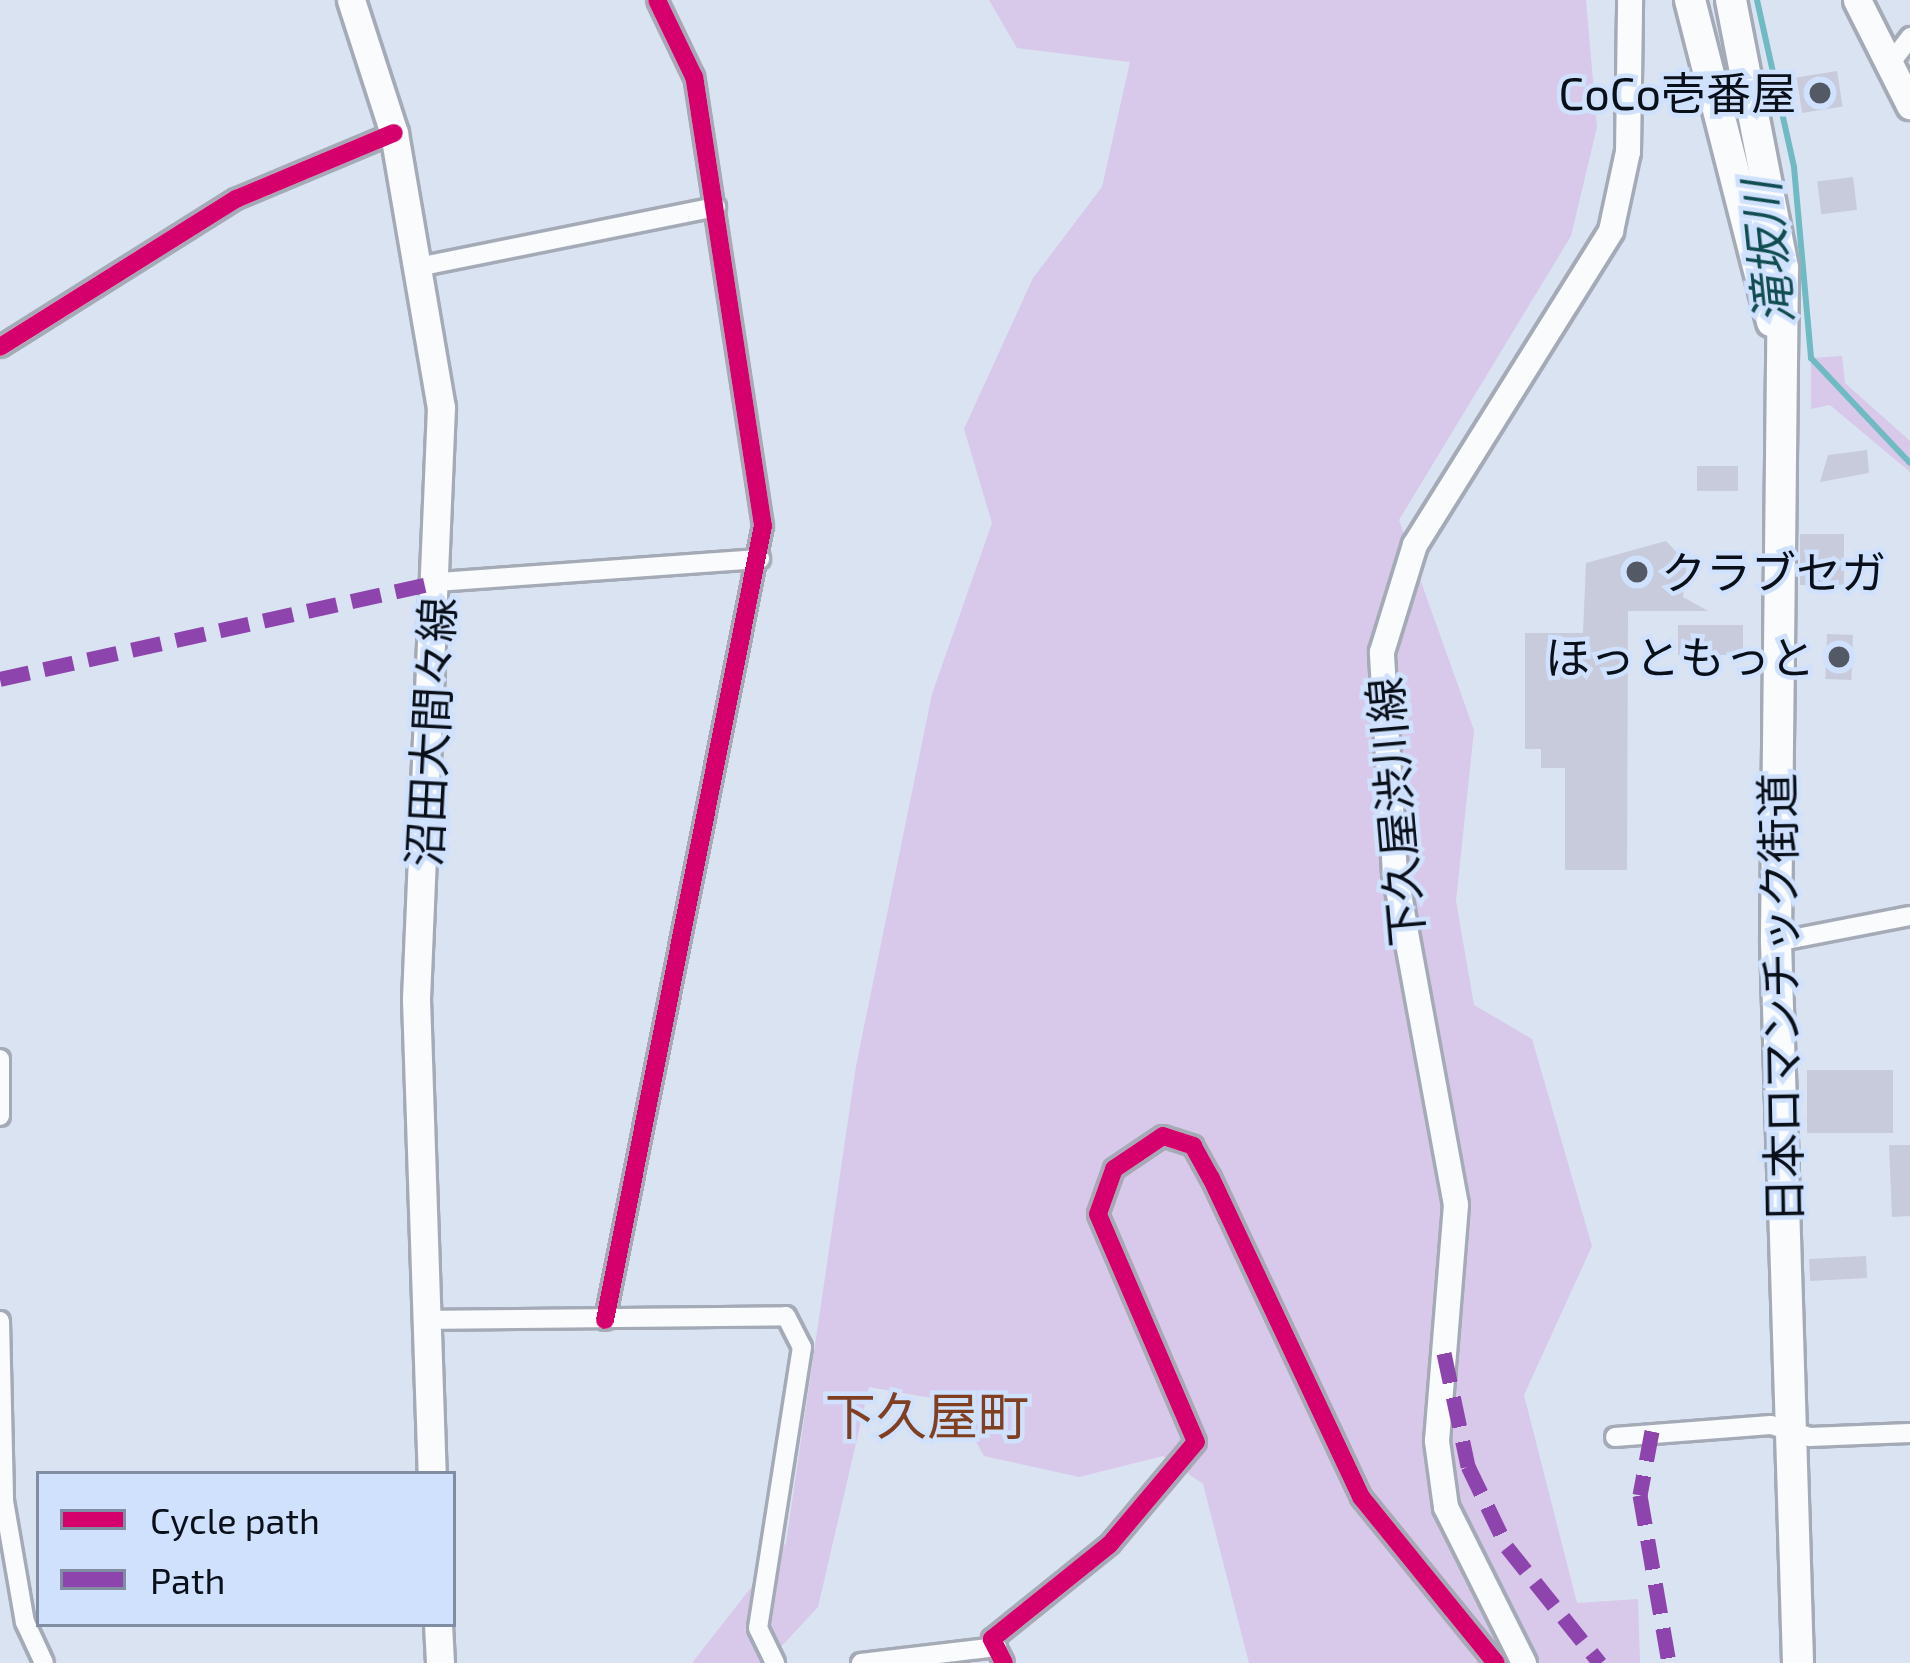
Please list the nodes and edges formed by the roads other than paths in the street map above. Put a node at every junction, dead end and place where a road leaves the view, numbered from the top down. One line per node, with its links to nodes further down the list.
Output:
1 (351, 0): 10 (main road, 沼田大間々線)
2 (657, 0): 11 (street)
3 (1630, 0): 35 (main road, 下久屋渋川線)
4 (1690, 0): 13 (highway, 日本ロマンチック街道)
5 (1731, 0): 13 (highway, 日本ロマンチック街道)
6 (1857, 0): 8 (main road)
7 (1910, 37): 8 (street)
8 (1891, 64): 9 (main road)
9 (1910, 105)
10 (394, 133): 12 (main road, 沼田大間々線); 14 (street)
11 (716, 207): 12 (street); 15 (street)
12 (423, 266): 16 (main road, 沼田大間々線)
13 (1775, 333): 18 (highway, 日本ロマンチック街道)
14 (0, 347)
15 (760, 559): 16 (street); 22 (street)
16 (438, 582): 21 (main road, 沼田大間々線)
17 (1910, 916): 18 (street)
18 (1776, 942): 25 (highway, 日本ロマンチック街道)
19 (0, 1059): 20 (street)
20 (0, 1116)
21 (426, 1320): 22 (street); 27 (main road, 沼田大間々線)
22 (605, 1320): 32 (street)
23 (0, 1322): 30 (street)
24 (1910, 1432): 25 (street)
25 (1791, 1433): 26 (street); 36 (highway, 日本ロマンチック街道)
26 (1616, 1437)
27 (432, 1471)
28 (438, 1627): 31 (main road)
29 (1000, 1655): 33 (street); 34 (street)
30 (44, 1663)
31 (440, 1663)
32 (775, 1663)
33 (861, 1663)
34 (1496, 1663)
35 (1524, 1663)
36 (1798, 1663)

